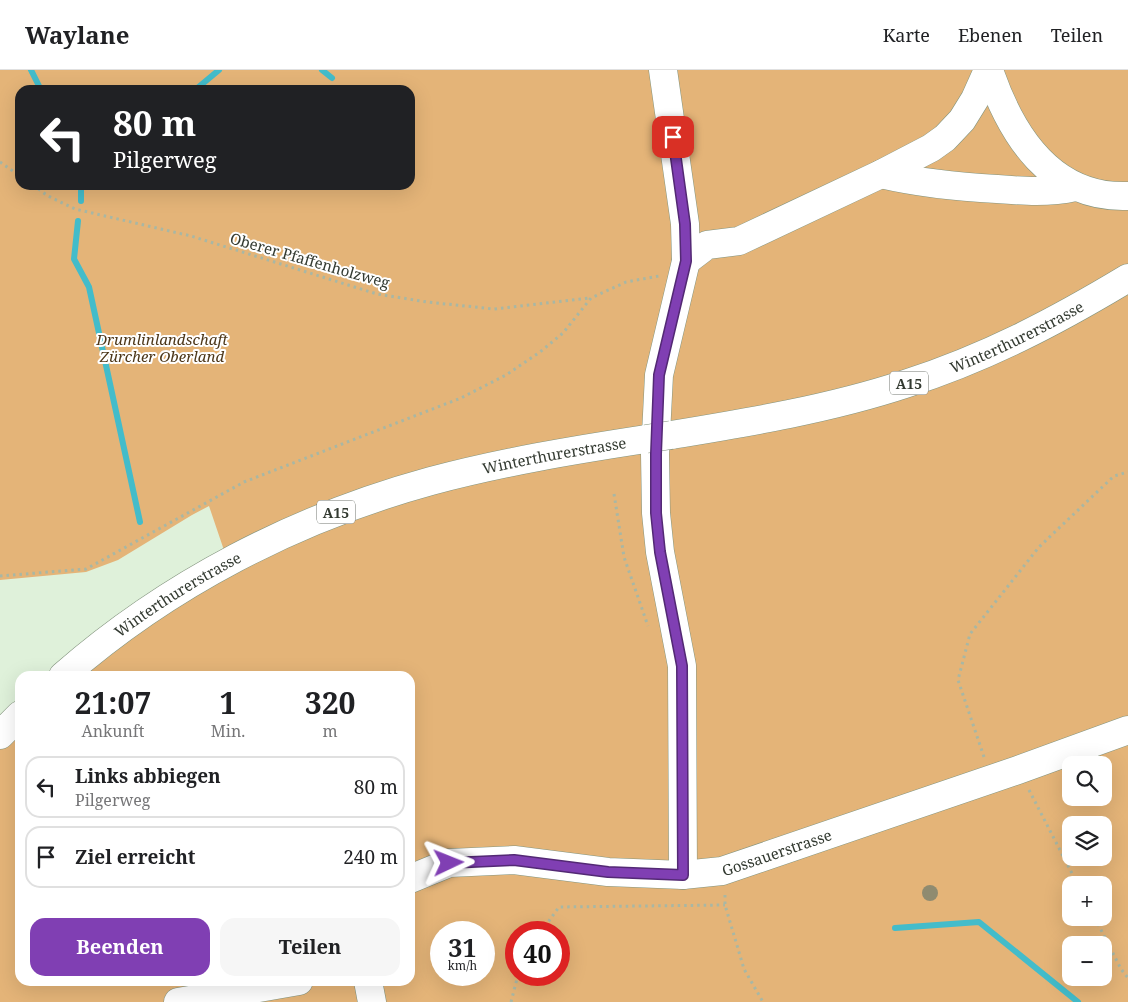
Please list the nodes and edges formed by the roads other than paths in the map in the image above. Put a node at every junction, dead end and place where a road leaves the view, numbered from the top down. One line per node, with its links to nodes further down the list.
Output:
1 (663, 70): 6 (main road)
2 (989, 70): 3 (main road); 4 (main road)
3 (881, 174): 4 (main road); 6 (main road)
4 (1075, 187): 5 (main road)
5 (1128, 196)
6 (686, 261): 12 (main road)
7 (1128, 278): 8 (main road, Winterthurerstrasse / A15)
8 (69, 671)
9 (15, 720): 11 (main road)
10 (1128, 730): 12 (main road, Gossauerstrasse)
11 (0, 735)
12 (683, 875): 13 (main road, Gossauerstrasse)
13 (415, 877)
14 (270, 986): 16 (main road)
15 (369, 986): 17 (main road)
16 (178, 1002)
17 (372, 1002)

